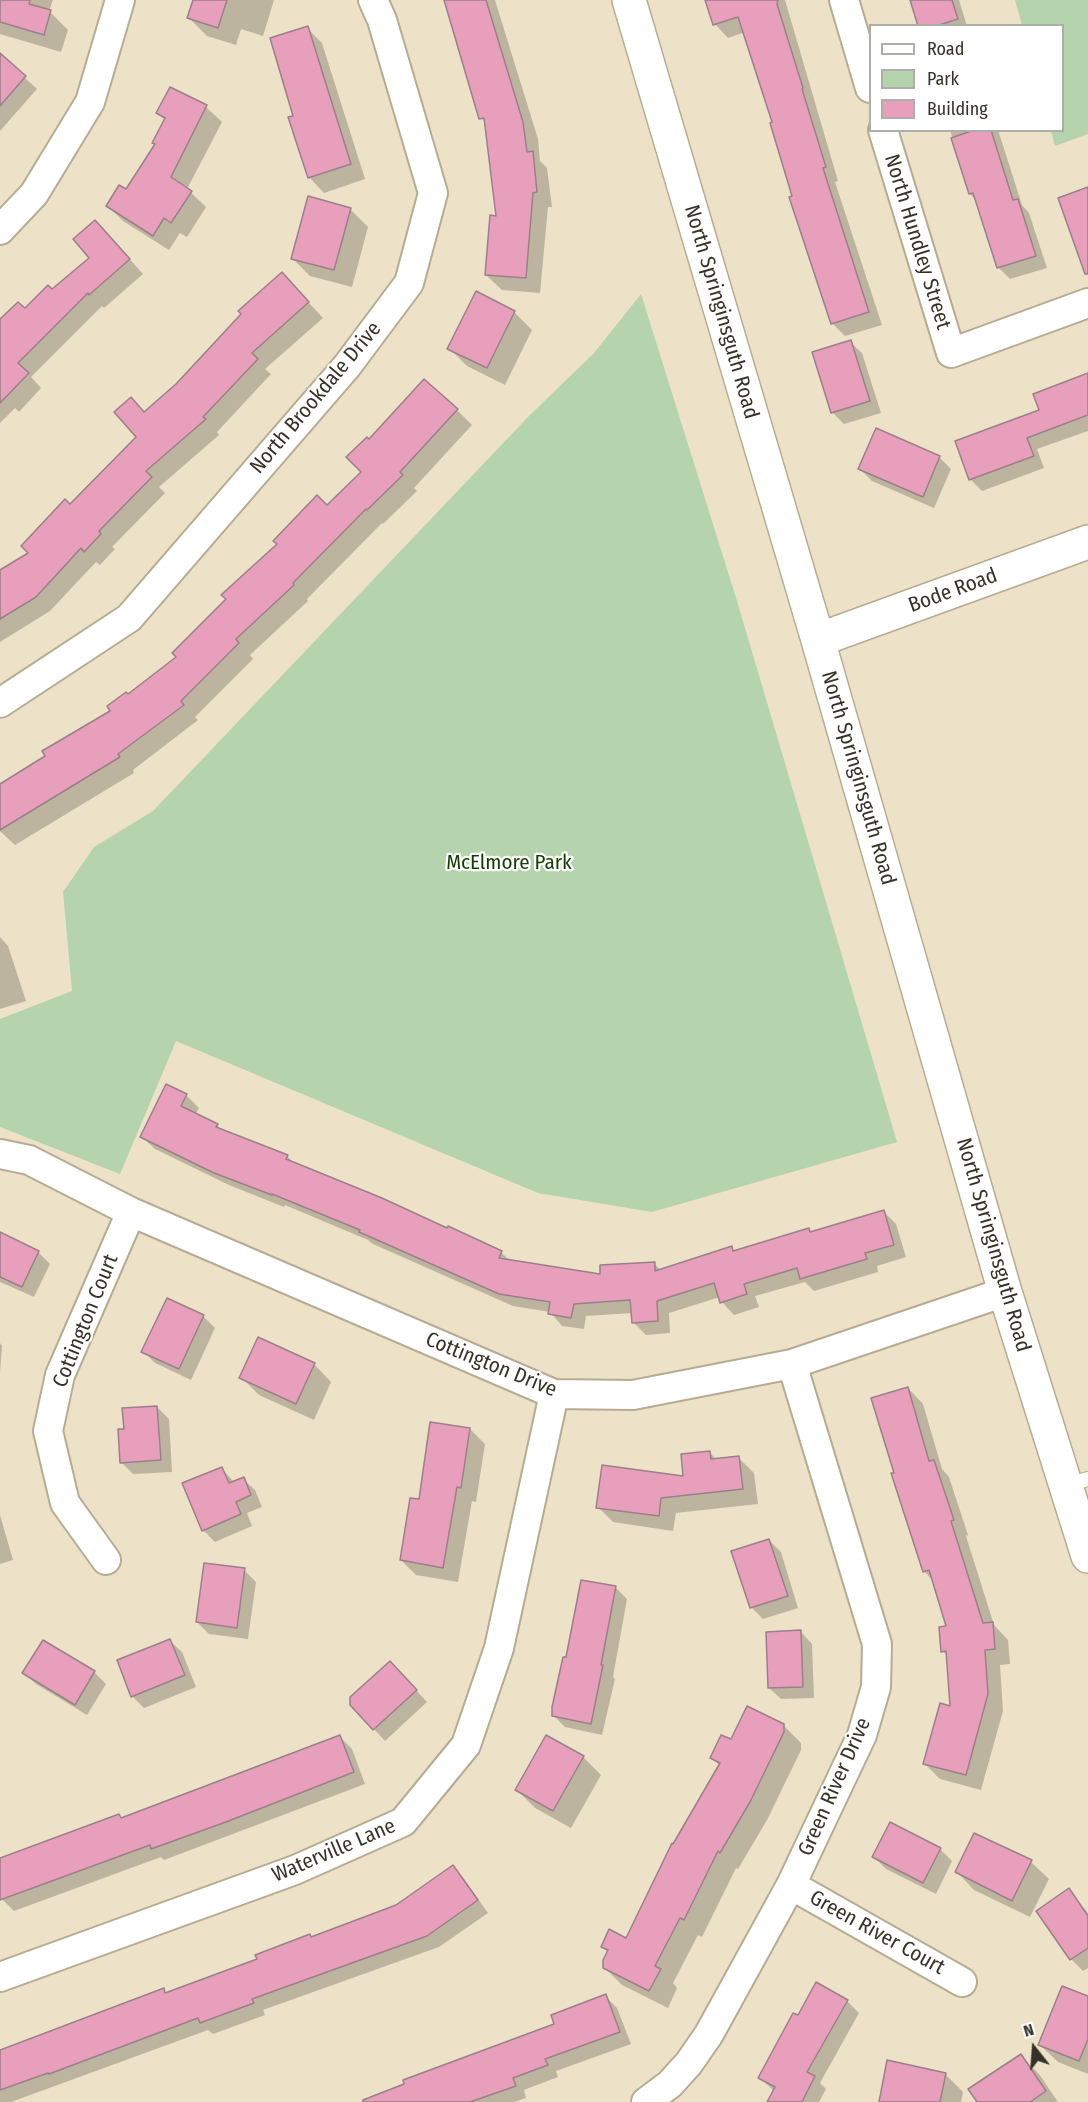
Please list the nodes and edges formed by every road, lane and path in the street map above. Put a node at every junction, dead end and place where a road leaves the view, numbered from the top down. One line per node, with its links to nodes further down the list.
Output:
1 (120, 0): 7 (street)
2 (373, 0): 11 (street, North Brookdale Drive)
3 (629, 0): 10 (street, North Springinsguth Road)
4 (844, 0): 5 (street)
5 (869, 85)
6 (884, 132): 8 (street, North Hundley Street)
7 (0, 230)
8 (1088, 303)
9 (1088, 542): 10 (street, Bode Road)
10 (818, 640): 14 (street, North Springinsguth Road)
11 (0, 703)
12 (0, 1154): 13 (street, Cottington Drive)
13 (131, 1212): 16 (street, Cottington Drive); 19 (street, Cottington Court)
14 (1005, 1292): 15 (street, Cottington Drive); 17 (street, North Springinsguth Road)
15 (792, 1364): 16 (street, Cottington Drive); 20 (street, Green River Drive)
16 (554, 1394): 21 (street, Waterville Lane)
17 (1078, 1493): 18 (street, North Springinsguth Road)
18 (1088, 1556)
19 (106, 1560)
20 (791, 1885): 22 (street, Green River Court); 23 (street, Green River Drive)
21 (0, 1977)
22 (962, 1982)
23 (646, 2102)

